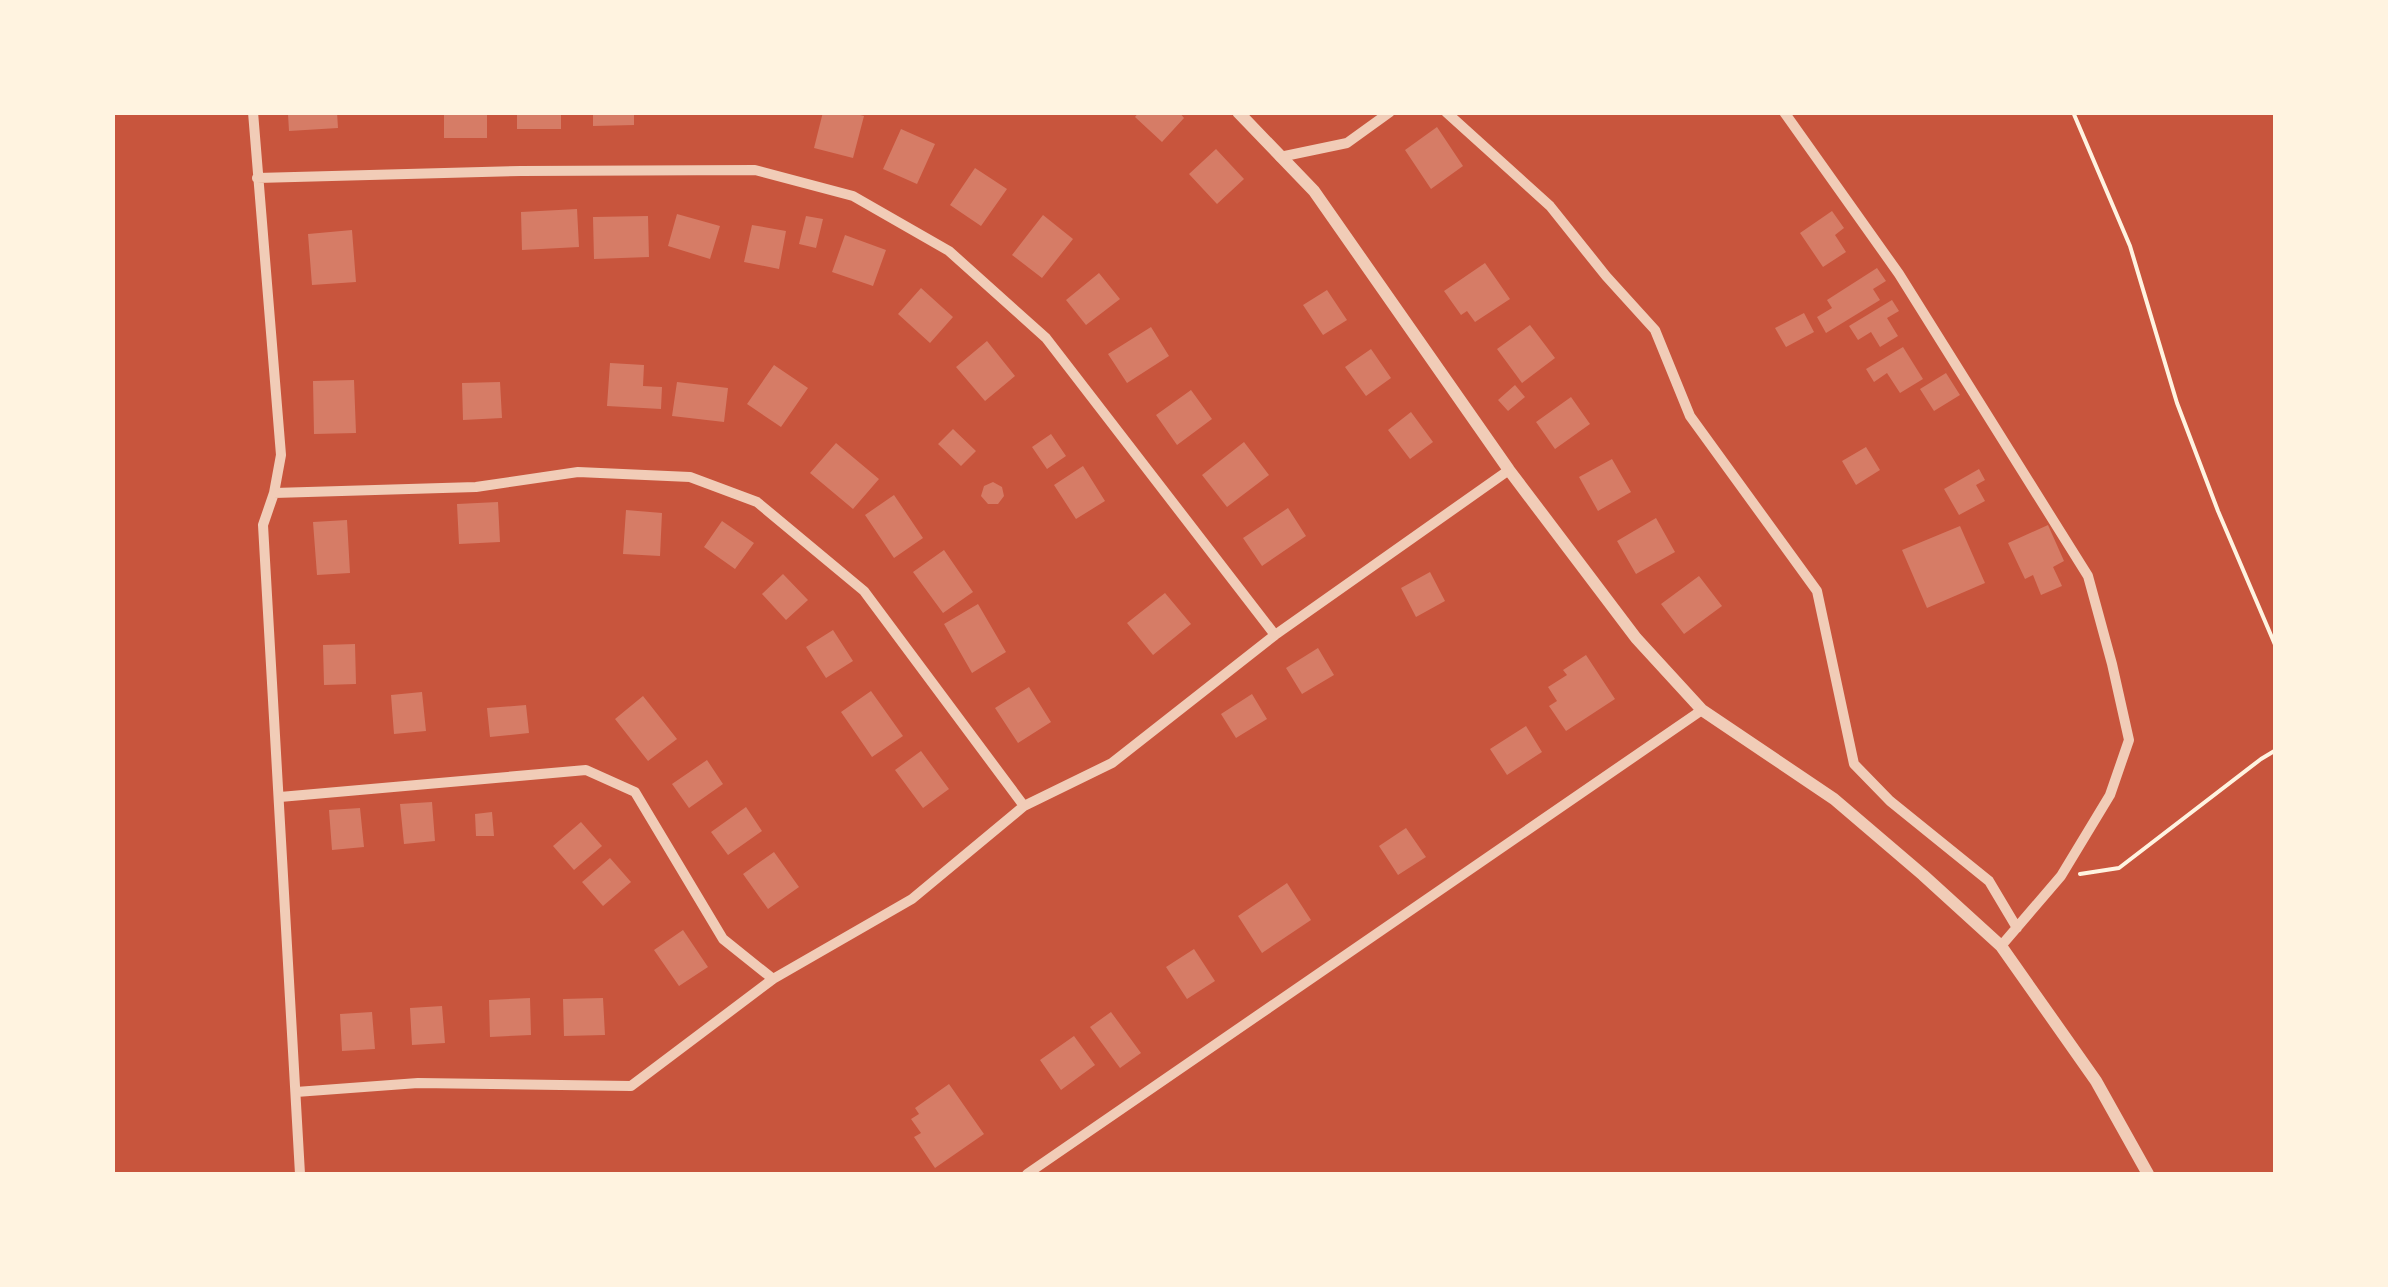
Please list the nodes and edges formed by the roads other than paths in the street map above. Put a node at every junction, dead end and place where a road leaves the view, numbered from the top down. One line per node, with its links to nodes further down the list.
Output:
1 (253, 112): 7 (street)
2 (1238, 112): 6 (street)
3 (1390, 112): 6 (street)
4 (1446, 112): 14 (street)
5 (1784, 112): 14 (street)
6 (1280, 157): 8 (street)
7 (257, 178): 9 (street); 10 (street)
8 (1508, 470): 10 (street); 11 (street)
9 (274, 493): 12 (street); 13 (street)
10 (1275, 635): 13 (street)
11 (1702, 710): 15 (street); 19 (street)
12 (280, 797): 16 (street); 17 (street)
13 (1024, 806): 16 (street)
14 (2016, 928): 15 (street)
15 (2001, 946): 20 (street)
16 (773, 979): 17 (street)
17 (296, 1092): 18 (street)
18 (300, 1174)
19 (1027, 1174)
20 (2148, 1174)

